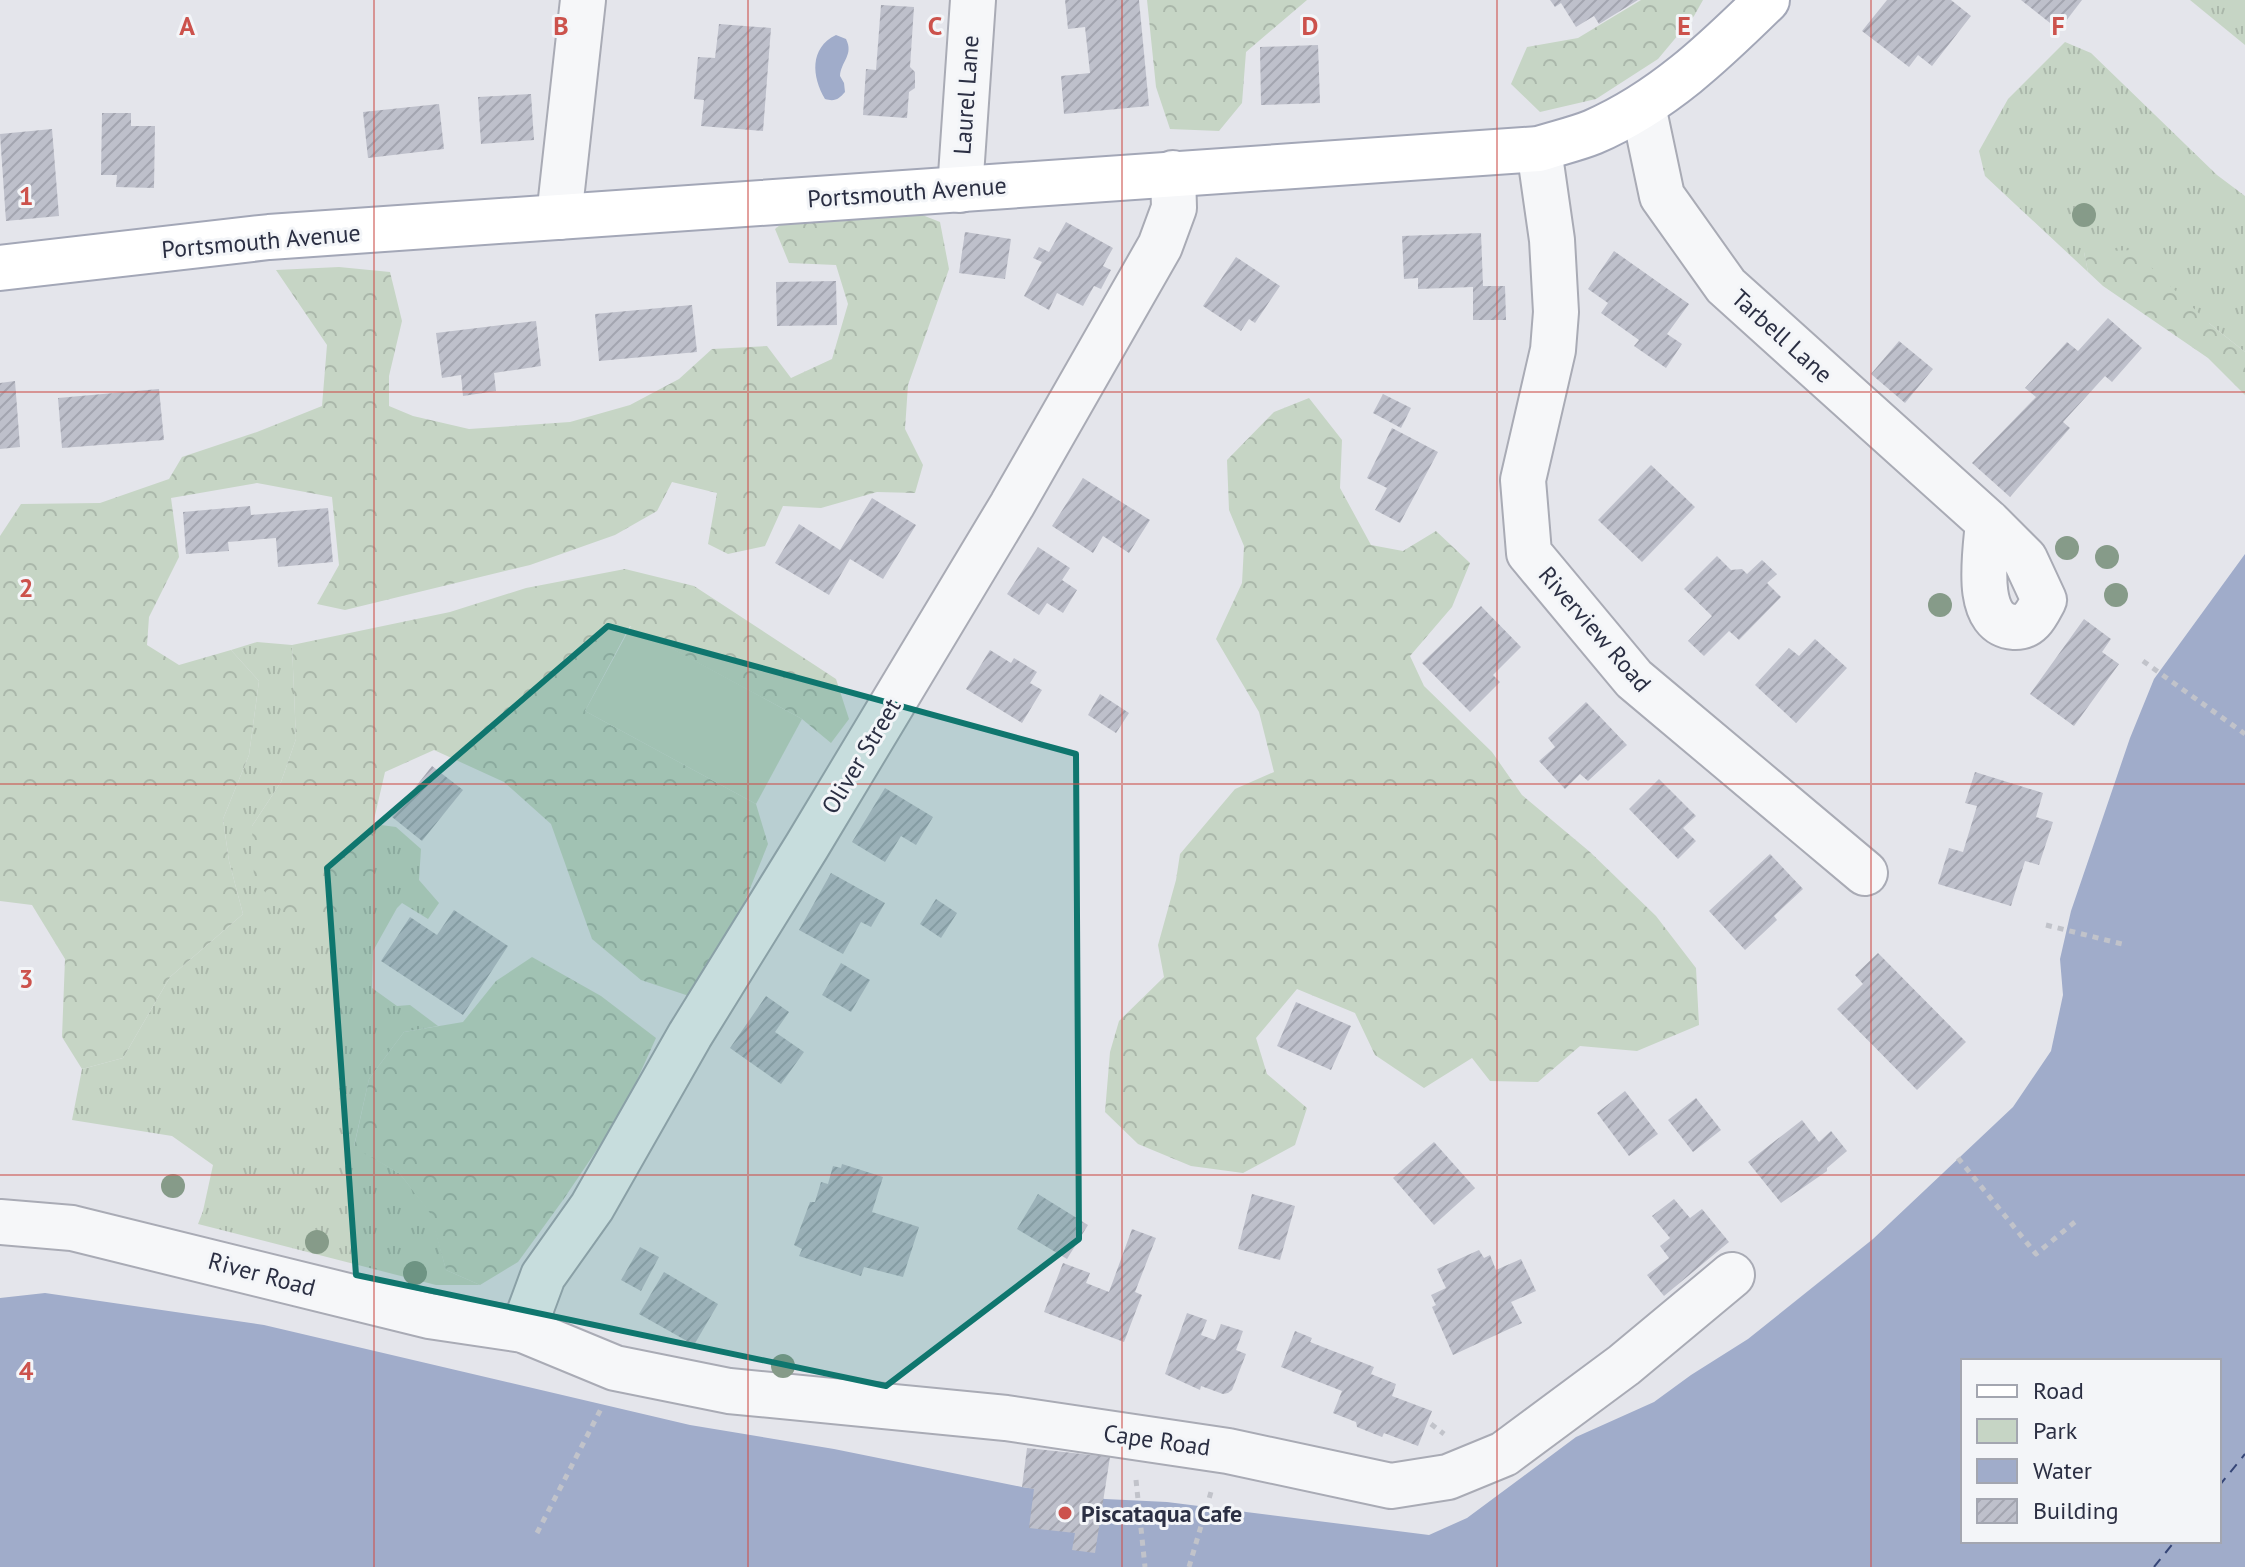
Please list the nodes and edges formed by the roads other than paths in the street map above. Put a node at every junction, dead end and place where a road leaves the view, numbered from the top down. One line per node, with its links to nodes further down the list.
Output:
1 (583, 0): 8 (street)
2 (973, 0): 7 (street, Laurel Lane)
3 (1767, 0): 4 (main road, Portsmouth Avenue)
4 (1643, 106): 5 (main road, Portsmouth Avenue); 10 (street, Tarbell Lane)
5 (1539, 149): 6 (main road, Portsmouth Avenue); 11 (street, Riverview Road)
6 (1173, 173): 7 (main road, Portsmouth Avenue); 14 (street, Oliver Street)
7 (960, 190): 8 (main road, Portsmouth Avenue)
8 (559, 217): 9 (main road, Portsmouth Avenue)
9 (0, 268)
10 (1988, 522)
11 (1865, 873)
12 (0, 1222): 14 (street, River Road)
13 (1732, 1275): 14 (street, Cape Road)
14 (523, 1330)

